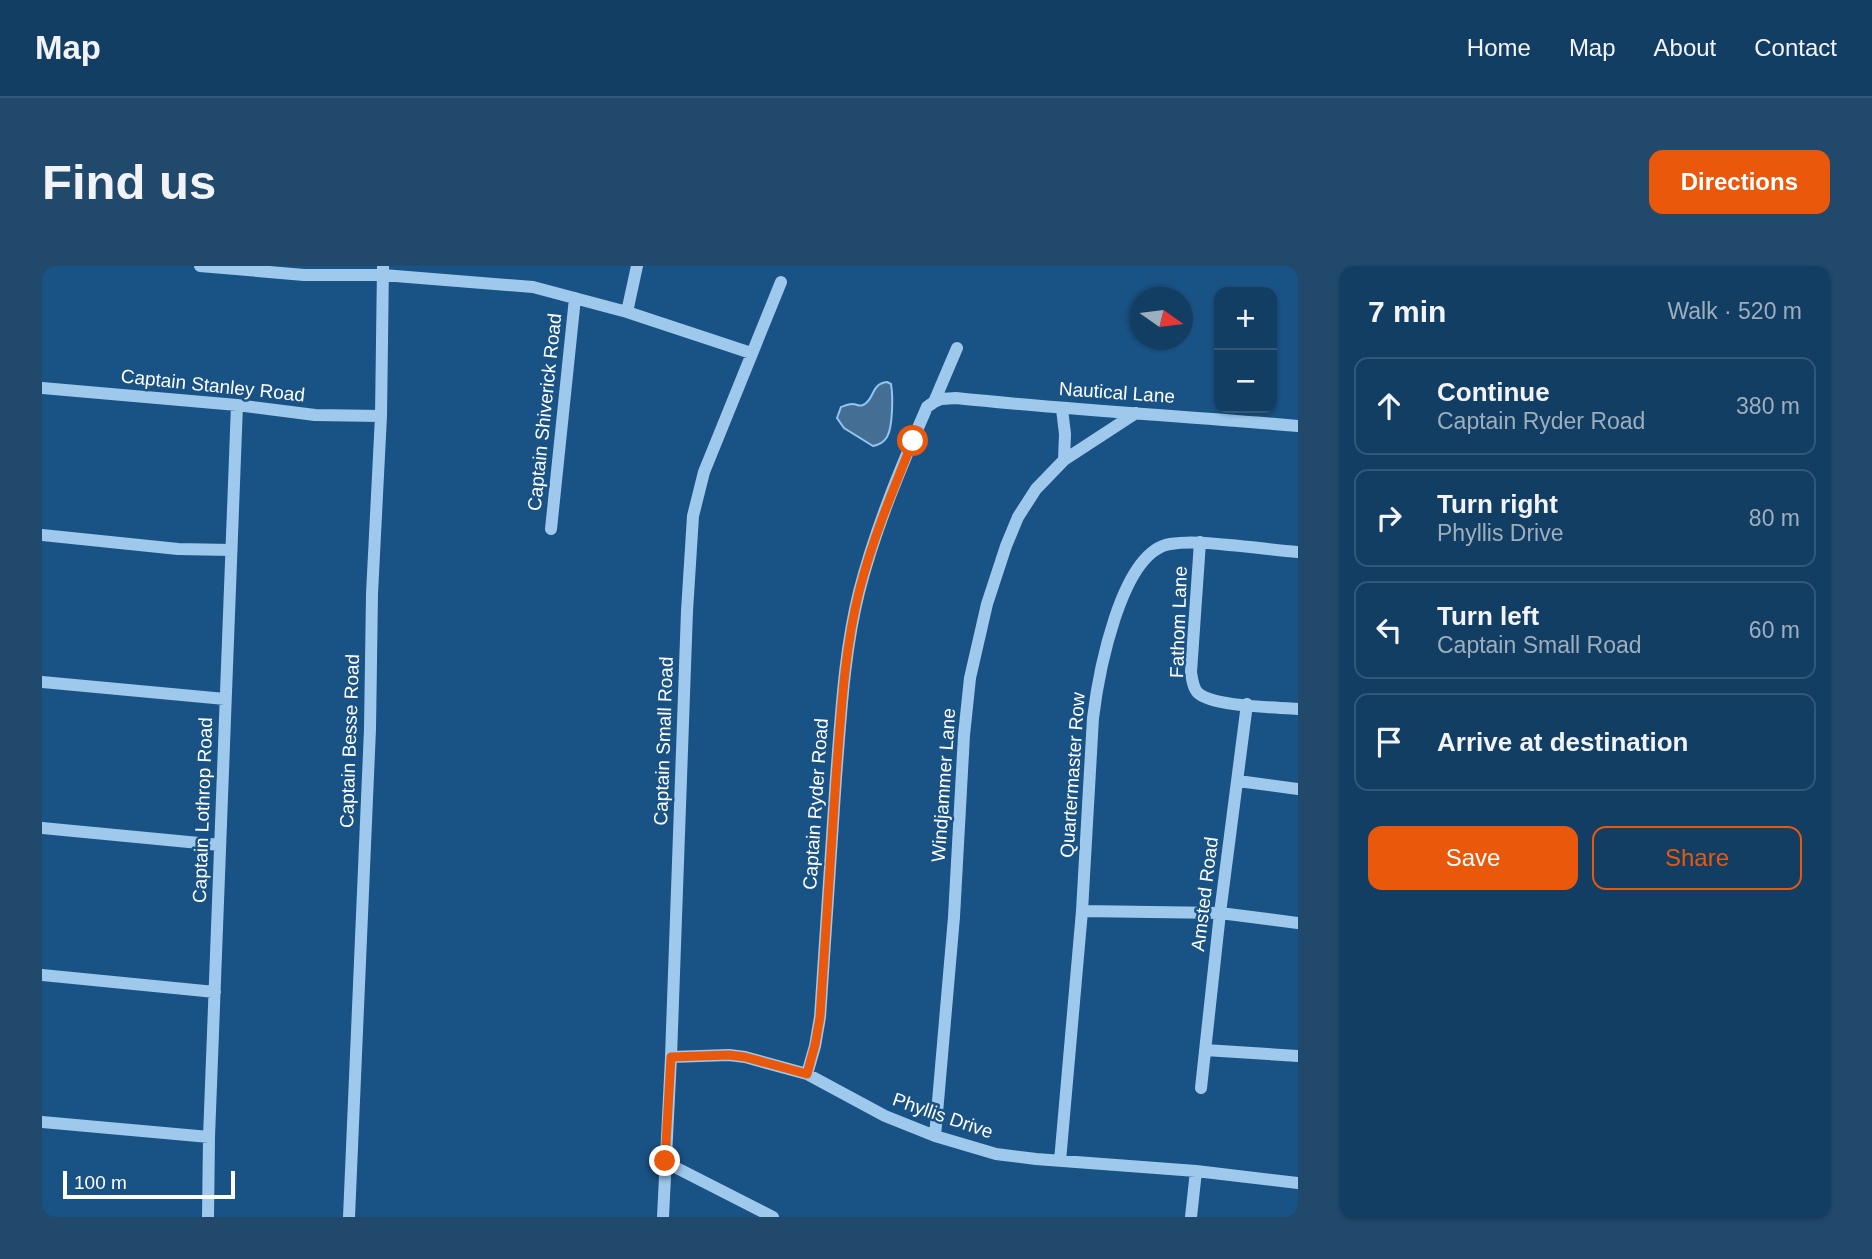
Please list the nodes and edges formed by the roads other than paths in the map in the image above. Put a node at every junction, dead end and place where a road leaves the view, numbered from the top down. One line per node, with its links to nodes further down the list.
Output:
1 (200, 266): 3 (street)
2 (637, 266): 6 (street)
3 (383, 270): 5 (street); 14 (street, Captain Besse Road)
4 (781, 282): 8 (street, Captain Small Road)
5 (575, 298): 6 (street); 17 (street, Captain Shiverick Road)
6 (627, 312): 8 (street)
7 (957, 348): 10 (street, Captain Ryder Road)
8 (751, 353): 37 (street, Captain Small Road)
9 (42, 388): 11 (street, Captain Stanley Road)
10 (934, 402): 12 (street, Nautical Lane); 38 (street, Captain Ryder Road)
11 (237, 405): 14 (street, Captain Stanley Road); 20 (street, Captain Lothrop Road)
12 (1062, 409): 13 (street, Nautical Lane); 16 (street)
13 (1136, 413): 15 (street, Nautical Lane); 16 (street, Windjammer Lane)
14 (381, 416): 48 (street, Captain Besse Road)
15 (1298, 426)
16 (1064, 460): 41 (street, Windjammer Lane)
17 (551, 529)
18 (42, 535): 20 (street)
19 (1200, 542): 21 (street, Quartermaster Row); 24 (street, Fathom Lane); 30 (street, Quartermaster Row)
20 (231, 550): 23 (street, Captain Lothrop Road)
21 (1298, 552)
22 (42, 682): 23 (street)
23 (225, 699): 29 (street, Captain Lothrop Road)
24 (1247, 704): 25 (street); 26 (street, Amsted Road)
25 (1298, 709)
26 (1238, 782): 27 (street); 31 (street, Amsted Road)
27 (1298, 789)
28 (42, 828): 29 (street)
29 (220, 845): 34 (street, Captain Lothrop Road)
30 (1082, 911): 31 (street); 44 (street, Quartermaster Row)
31 (1220, 913): 32 (street); 35 (street, Amsted Road)
32 (1298, 923)
33 (42, 975): 34 (street)
34 (215, 992): 42 (street, Captain Lothrop Road)
35 (1205, 1050): 36 (street); 39 (street, Amsted Road)
36 (1298, 1056)
37 (671, 1057): 38 (street, Phyllis Drive); 43 (street, Captain Small Road)
38 (807, 1074): 41 (street, Phyllis Drive)
39 (1201, 1088)
40 (42, 1122): 42 (street)
41 (935, 1136): 44 (street, Phyllis Drive)
42 (209, 1138): 47 (street, Captain Lothrop Road)
43 (665, 1161): 49 (street, Captain Small Road); 50 (street)
44 (1060, 1161): 45 (street, Phyllis Drive)
45 (1196, 1171): 46 (street, Phyllis Drive); 51 (street)
46 (1298, 1183)
47 (208, 1217)
48 (349, 1217)
49 (663, 1217)
50 (773, 1217)
51 (1192, 1217)

